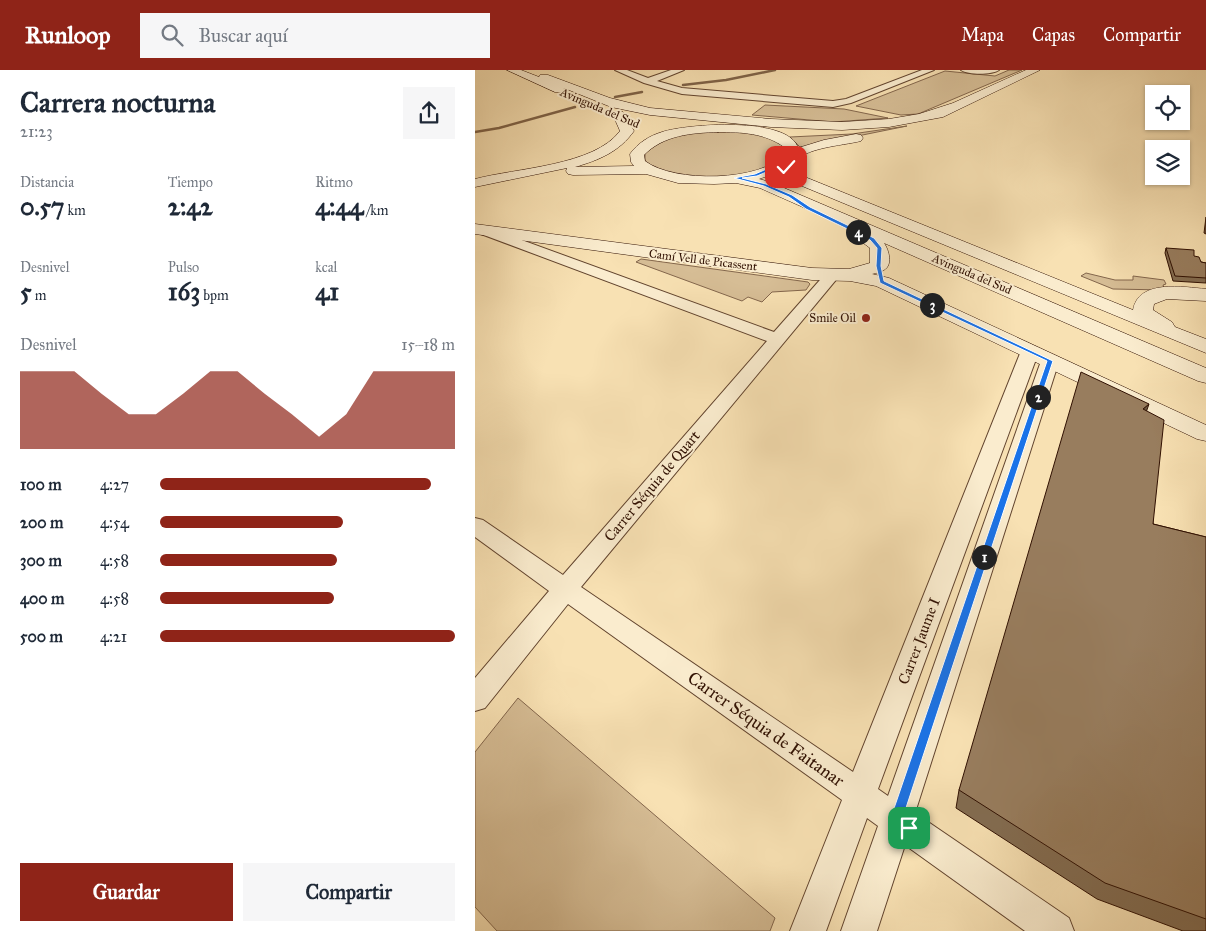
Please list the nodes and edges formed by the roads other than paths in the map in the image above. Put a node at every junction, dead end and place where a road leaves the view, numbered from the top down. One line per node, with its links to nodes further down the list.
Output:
1 (512, 70): 13 (main road, Avinguda del Sud)
2 (528, 70): 10 (main road, Avinguda del Sud)
3 (619, 70): 11 (street)
4 (680, 70): 11 (street)
5 (930, 70): 11 (street)
6 (965, 70): 7 (street)
7 (995, 70)
8 (1035, 70): 12 (main road)
9 (1046, 70): 18 (main road)
10 (544, 77): 12 (main road); 14 (main road, Avinguda del Sud)
11 (647, 81)
12 (956, 106): 16 (main road)
13 (619, 115): 15 (main road, Avinguda del Sud); 22 (main road)
14 (706, 128): 15 (main road); 16 (main road)
15 (649, 131): 17 (main road)
16 (772, 134): 18 (main road, Avinguda del Sud)
17 (637, 154): 19 (main road); 20 (main road)
18 (788, 159): 21 (main road); 30 (main road, Avinguda del Sud)
19 (647, 170): 20 (main road); 21 (main road)
20 (537, 174): 22 (main road)
21 (736, 178): 23 (main road, Avinguda del Sud)
22 (475, 183)
23 (791, 196): 27 (main road); 34 (main road, Avinguda del Sud)
24 (480, 230): 25 (main road, Camí Vell de Picassent); 26 (street, Camí Vell de Picassent)
25 (557, 241): 26 (street); 28 (main road, Camí Vell de Picassent)
26 (538, 251): 31 (street, Camí Vell de Picassent)
27 (880, 274): 28 (main road, Camí Vell de Picassent); 33 (main road, Camí Vell de Picassent)
28 (841, 275): 31 (street, Carrer Séquia de Quart)
29 (1206, 295): 30 (main road)
30 (1180, 337): 32 (main road, Avinguda del Sud)
31 (777, 338): 37 (street, Carrer Séquia de Quart)
32 (1206, 347)
33 (1040, 356): 35 (main road, Camí Vell de Picassent); 39 (street, Carrer Jaume I); 40 (street)
34 (1206, 376)
35 (1206, 434)
36 (475, 526): 37 (street, Carrer Séquia de Faitanar)
37 (565, 589): 38 (street, Carrer Séquia de Quart); 39 (street, Carrer Séquia de Faitanar)
38 (475, 699)
39 (860, 794): 40 (street, Carrer Séquia de Faitanar); 41 (street, Carrer Jaume I)
40 (896, 820): 42 (street); 43 (street, Carrer Séquia de Faitanar)
41 (808, 931)
42 (859, 931)
43 (1056, 931)

